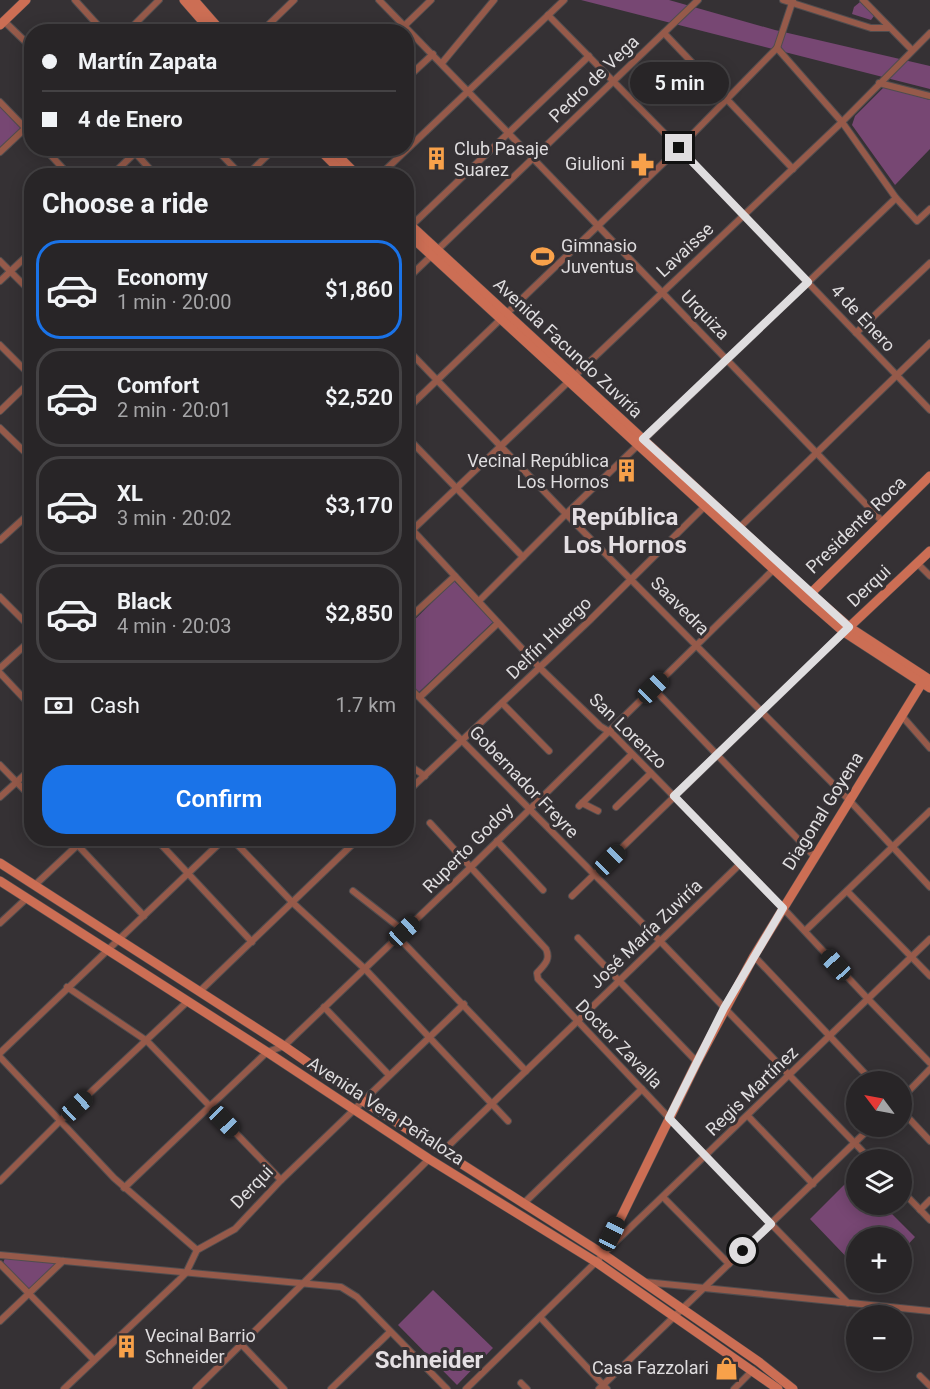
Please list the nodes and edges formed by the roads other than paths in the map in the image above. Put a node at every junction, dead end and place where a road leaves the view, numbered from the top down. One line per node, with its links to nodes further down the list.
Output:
1 (26, 0): 17 (main road)
2 (75, 0): 18 (street)
3 (159, 0): 19 (street)
4 (184, 0): 20 (main road)
5 (194, 0): 21 (main road)
6 (294, 0): 22 (street)
7 (379, 0): 23 (street, Urquiza)
8 (431, 0): 24 (street)
9 (494, 0): 34 (street)
10 (552, 0): 15 (street)
11 (698, 0): 26 (street, Pedro de Vega)
12 (783, 0): 14 (street)
13 (863, 0): 25 (street)
14 (792, 1): 25 (street); 30 (street)
15 (561, 2): 16 (street)
16 (548, 15): 33 (street, 4 de Enero); 38 (street)
17 (2, 23): 29 (street)
18 (97, 24)
19 (135, 24)
20 (205, 24)
21 (215, 24)
22 (269, 24)
23 (402, 24)
24 (406, 24)
25 (890, 28): 31 (street)
26 (664, 33): 36 (street, Pedro de Vega); 40 (street)
27 (930, 33): 31 (street, Lavaisse)
28 (414, 36): 32 (street, Urquiza)
29 (24, 41)
30 (777, 48): 40 (street); 42 (street)
31 (912, 50): 37 (street, Lavaisse)
32 (433, 54): 34 (street, Urquiza); 35 (street)
33 (589, 56): 36 (street, 4 de Enero); 45 (street)
34 (442, 63): 38 (street, Urquiza)
35 (414, 72)
36 (613, 81): 47 (street, 4 de Enero); 57 (street, Pedro de Vega)
37 (879, 83): 39 (street); 42 (street, Lavaisse)
38 (470, 91): 45 (street, Urquiza); 46 (street)
39 (930, 96)
40 (727, 100): 47 (street); 66 (street)
41 (0, 102): 43 (street)
42 (842, 122): 66 (street, Lavaisse); 67 (street)
43 (24, 127)
44 (24, 129): 48 (street)
45 (510, 133): 57 (street, Urquiza); 70 (street)
46 (414, 143)
47 (679, 148): 69 (street, 4 de Enero); 71 (street)
48 (0, 152)
49 (51, 156): 58 (street)
50 (129, 156): 59 (street)
51 (140, 156): 60 (street)
52 (223, 156): 61 (street)
53 (266, 156): 62 (street)
54 (326, 156): 63 (main road)
55 (339, 156): 64 (main road)
56 (400, 156): 65 (street)
57 (533, 158): 71 (street, Urquiza); 73 (street, Pedro de Vega)
58 (63, 168)
59 (118, 168)
60 (150, 168)
61 (236, 168)
62 (253, 168)
63 (338, 168)
64 (350, 168)
65 (388, 168)
66 (793, 169): 69 (street, Lavaisse)
67 (896, 198): 68 (street); 80 (street)
68 (930, 209)
69 (743, 215): 80 (street, 4 de Enero); 82 (street, Lavaisse)
70 (414, 221)
71 (597, 226): 82 (street, Urquiza); 83 (street)
72 (414, 232): 73 (main road, Avenida Facundo Zuviría)
73 (435, 253): 78 (street, Pedro de Vega); 83 (main road, Avenida Facundo Zuviría)
74 (24, 259): 77 (street)
75 (0, 261): 77 (street)
76 (930, 263): 84 (street)
77 (10, 272): 79 (street); 81 (street)
78 (414, 273)
79 (0, 281)
80 (808, 282): 84 (street, 4 de Enero); 88 (street)
81 (24, 285)
82 (662, 292): 88 (street, Urquiza); 91 (street, Lavaisse)
83 (503, 316): 91 (main road, Avenida Facundo Zuviría); 92 (street)
84 (856, 333): 90 (street, 4 de Enero)
85 (930, 342): 90 (street)
86 (0, 345): 89 (street)
87 (414, 356): 92 (street, Saavedra)
88 (727, 359): 98 (street); 102 (street, Urquiza)
89 (24, 370)
90 (896, 375): 95 (street, 4 de Enero); 102 (street)
91 (572, 379): 98 (main road, Avenida Facundo Zuviría); 100 (street, Lavaisse)
92 (437, 380): 94 (street); 100 (street, Saavedra)
93 (24, 387): 96 (street)
94 (414, 402)
95 (930, 410)
96 (0, 411)
97 (0, 428): 101 (street)
98 (641, 442): 105 (main road, Avenida Facundo Zuviría); 106 (street)
99 (414, 444): 104 (street)
100 (501, 447): 104 (street, Lavaisse); 106 (street, Saavedra)
101 (24, 451)
102 (816, 452): 108 (street, Urquiza); 109 (street)
103 (930, 476): 108 (main road, Presidente Roca)
104 (458, 488): 110 (street, Lavaisse); 114 (street)
105 (707, 504): 109 (main road, Avenida Facundo Zuviría); 116 (main road, Avenida Facundo Zuviría); 119 (street, Delfín Huergo)
106 (566, 514): 114 (street); 119 (street, Saavedra)
107 (24, 518): 112 (street)
108 (883, 522): 120 (main road, Presidente Roca)
109 (739, 528): 120 (main road, Avenida Facundo Zuviría)
110 (414, 529)
111 (414, 531): 117 (street, San Lorenzo)
112 (0, 540)
113 (930, 551): 115 (main road, Derqui)
114 (523, 557): 122 (street)
115 (917, 563): 118 (street); 126 (main road, Derqui)
116 (773, 570): 120 (main road, Avenida Facundo Zuviría); 127 (street, Ruperto Godoy)
117 (455, 576): 122 (street, San Lorenzo); 123 (street)
118 (930, 576)
119 (632, 579): 127 (street, Saavedra); 130 (street, Delfín Huergo)
120 (808, 596): 126 (main road, Avenida Facundo Zuviría)
121 (0, 597): 124 (street)
122 (479, 601): 125 (street, San Lorenzo)
123 (414, 614)
124 (24, 621)
125 (498, 623): 130 (street, San Lorenzo); 135 (street)
126 (847, 630): 132 (main road, Avenida Facundo Zuviría); 138 (street, Derqui)
127 (696, 645): 133 (street, Ruperto Godoy); 138 (street, Saavedra)
128 (24, 646): 129 (street)
129 (0, 668)
130 (540, 668): 137 (street, Delfín Huergo); 140 (street, San Lorenzo)
131 (0, 673): 136 (street)
132 (928, 682): 139 (main road, Diagonal Goyena)
133 (653, 688): 140 (street, Ruperto Godoy); 145 (street)
134 (414, 691): 135 (street, Gobernador Freyre)
135 (420, 697): 141 (street, Gobernador Freyre)
136 (24, 698)
137 (502, 703): 141 (street, Delfín Huergo); 143 (street)
138 (761, 712): 145 (street, Derqui); 156 (street, Saavedra)
139 (902, 716): 142 (street); 156 (main road, Diagonal Goyena)
140 (608, 732): 144 (street, San Lorenzo); 158 (street, Ruperto Godoy)
141 (463, 740): 150 (street, Delfín Huergo); 158 (street, Gobernador Freyre)
142 (930, 748)
143 (549, 751)
144 (632, 754): 148 (street, San Lorenzo); 159 (street)
145 (718, 754): 154 (street, Derqui); 170 (street)
146 (0, 765): 151 (street)
147 (414, 768): 150 (street)
148 (651, 773): 154 (street, San Lorenzo); 157 (street)
149 (24, 775): 151 (street)
150 (425, 776): 152 (street, Delfín Huergo)
151 (16, 782): 153 (street); 155 (street)
152 (414, 786)
153 (24, 790)
154 (674, 796): 172 (street, San Lorenzo); 175 (street, Derqui)
155 (0, 797)
156 (849, 800): 169 (street, Saavedra); 170 (main road, Diagonal Goyena)
157 (616, 807)
158 (528, 809): 162 (street, Ruperto Godoy); 175 (street, Gobernador Freyre)
159 (598, 811)
160 (930, 811): 169 (street)
161 (430, 823): 173 (street, Doctor Zavalla)
162 (497, 841): 173 (street, Ruperto Godoy); 179 (street)
163 (77, 846): 177 (street)
164 (79, 846): 186 (street)
165 (162, 846): 174 (street)
166 (217, 846): 174 (street)
167 (239, 846): 184 (street)
168 (351, 846): 184 (street)
169 (893, 847): 178 (street, Saavedra); 181 (street)
170 (815, 857): 185 (main road, Diagonal Goyena)
171 (0, 863): 177 (main road, Avenida Vera Peñaloza)
172 (740, 864): 185 (street, San Lorenzo); 195 (street, José María Zuviría)
173 (472, 866): 188 (street, Ruperto Godoy); 209 (street, Doctor Zavalla)
174 (188, 874): 186 (street); 194 (street)
175 (594, 876): 182 (street, Derqui); 195 (street, Gobernador Freyre)
176 (0, 881): 183 (main road, Avenida Vera Peñaloza)
177 (35, 885): 193 (main road, Avenida Vera Peñaloza)
178 (930, 887)
179 (543, 890)
180 (353, 891): 188 (street)
181 (847, 891): 189 (street); 198 (street)
182 (572, 896)
183 (27, 898): 187 (street); 196 (main road, Avenida Vera Peñaloza)
184 (293, 903): 194 (street); 199 (street)
185 (783, 908): 189 (street, San Lorenzo); 197 (main road, Diagonal Goyena)
186 (144, 916): 193 (street)
187 (0, 923)
188 (404, 931): 190 (street, Ruperto Godoy)
189 (805, 931): 204 (street, San Lorenzo)
190 (398, 937): 199 (street, Ruperto Godoy); 206 (street)
191 (578, 938): 201 (street)
192 (930, 939): 198 (street, Regis Martínez)
193 (119, 941): 196 (street); 203 (main road, Avenida Vera Peñaloza)
194 (252, 942): 203 (street)
195 (661, 942): 201 (street, José María Zuviría); 208 (street, Gobernador Freyre)
196 (108, 951): 202 (street); 205 (main road, Avenida Vera Peñaloza)
197 (754, 956): 208 (main road, Diagonal Goyena); 211 (street)
198 (911, 957): 200 (street); 204 (street, Regis Martínez)
199 (365, 969): 207 (street, Ruperto Godoy); 210 (street)
200 (930, 976)
201 (620, 981): 209 (street, José María Zuviría); 216 (street)
202 (67, 987): 212 (street); 215 (street)
203 (199, 992): 213 (main road, Avenida Vera Peñaloza)
204 (868, 999): 211 (street, Regis Martínez); 217 (street, San Lorenzo)
205 (188, 1001): 212 (street); 214 (main road, Avenida Vera Peñaloza)
206 (464, 1004): 210 (street, Derqui); 219 (street)
207 (324, 1007): 213 (street, Ruperto Godoy); 221 (street)
208 (724, 1008): 216 (main road, Diagonal Goyena); 222 (street, Gobernador Freyre)
209 (576, 1022): 219 (street, José María Zuviría); 224 (street, Doctor Zavalla)
210 (430, 1036): 221 (street, Derqui); 226 (street)
211 (829, 1037): 220 (street); 222 (street, Regis Martínez)
212 (147, 1041): 227 (street); 232 (street)
213 (284, 1046): 214 (street, Ruperto Godoy); 225 (main road, Avenida Vera Peñaloza)
214 (267, 1052): 227 (street, Ruperto Godoy); 228 (main road, Avenida Vera Peñaloza)
215 (0, 1055): 232 (street)
216 (697, 1062): 230 (main road, Diagonal Goyena)
217 (930, 1063)
218 (930, 1069): 223 (street)
219 (526, 1071): 226 (street, José María Zuviría)
220 (862, 1071)
221 (389, 1075): 225 (street, Derqui)
222 (789, 1076): 229 (street, Regis Martínez); 236 (street, Gobernador Freyre)
223 (912, 1088)
224 (642, 1089): 230 (street, Doctor Zavalla); 248 (street)
225 (363, 1101): 228 (street, Derqui); 238 (main road, Avenida Vera Peñaloza)
226 (492, 1102): 231 (street); 238 (street, José María Zuviría)
227 (210, 1106): 241 (street); 244 (street, Ruperto Godoy)
228 (354, 1111): 240 (main road, Avenida Vera Peñaloza); 241 (street, Derqui)
229 (748, 1116): 239 (street, Regis Martínez); 243 (street)
230 (669, 1118): 239 (street, Doctor Zavalla); 253 (main road, Diagonal Goyena)
231 (508, 1121)
232 (59, 1122): 242 (street); 244 (street)
233 (912, 1122): 235 (street)
234 (861, 1137): 236 (street)
235 (930, 1141)
236 (855, 1143): 237 (street, Gobernador Freyre); 243 (street)
237 (861, 1149)
238 (442, 1152): 248 (main road, Avenida Vera Peñaloza)
239 (706, 1157): 245 (street, Regis Martínez); 251 (street, Doctor Zavalla)
240 (429, 1159): 256 (main road, Avenida Vera Peñaloza); 261 (street)
241 (281, 1180): 252 (street, Derqui)
242 (0, 1181)
243 (813, 1184): 251 (street)
244 (124, 1188): 252 (street)
245 (663, 1197): 253 (street, Regis Martínez); 258 (street)
246 (930, 1200): 249 (street)
247 (912, 1202): 249 (street)
248 (523, 1204): 253 (main road, Avenida Vera Peñaloza)
249 (920, 1210): 250 (street)
250 (930, 1220)
251 (771, 1224): 258 (street); 264 (street, Doctor Zavalla)
252 (197, 1250): 259 (street)
253 (603, 1254): 256 (street, Regis Martínez); 260 (main road, Avenida Vera Peñaloza)
254 (0, 1255): 255 (street)
255 (63, 1261): 259 (street); 263 (street)
256 (596, 1262): 267 (main road, Avenida Vera Peñaloza); 268 (street, Regis Martínez)
257 (0, 1264): 263 (street)
258 (729, 1264): 262 (street)
259 (186, 1273): 261 (street); 272 (street)
260 (645, 1282): 262 (street); 265 (main road, Avenida Vera Peñaloza)
261 (303, 1284): 270 (street); 271 (street)
262 (702, 1289): 264 (street); 265 (street)
263 (29, 1293): 269 (street); 272 (street)
264 (848, 1303): 266 (street)
265 (682, 1308): 267 (street); 287 (main road, Avenida Vera Peñaloza)
266 (930, 1311)
267 (674, 1316): 273 (main road, Avenida Vera Peñaloza); 277 (street)
268 (540, 1317): 277 (street); 283 (street, Regis Martínez)
269 (0, 1321)
270 (390, 1332): 281 (street); 282 (street)
271 (242, 1345): 279 (street); 280 (street)
272 (94, 1360): 278 (street)
273 (753, 1370): 285 (street); 286 (main road, Avenida Vera Peñaloza)
274 (920, 1376): 276 (street)
275 (521, 1383): 284 (street)
276 (930, 1386)
277 (603, 1388)
278 (64, 1389)
279 (196, 1389)
280 (284, 1389)
281 (331, 1389)
282 (447, 1389)
283 (466, 1389)
284 (527, 1389)
285 (734, 1389)
286 (778, 1389)
287 (793, 1389)

